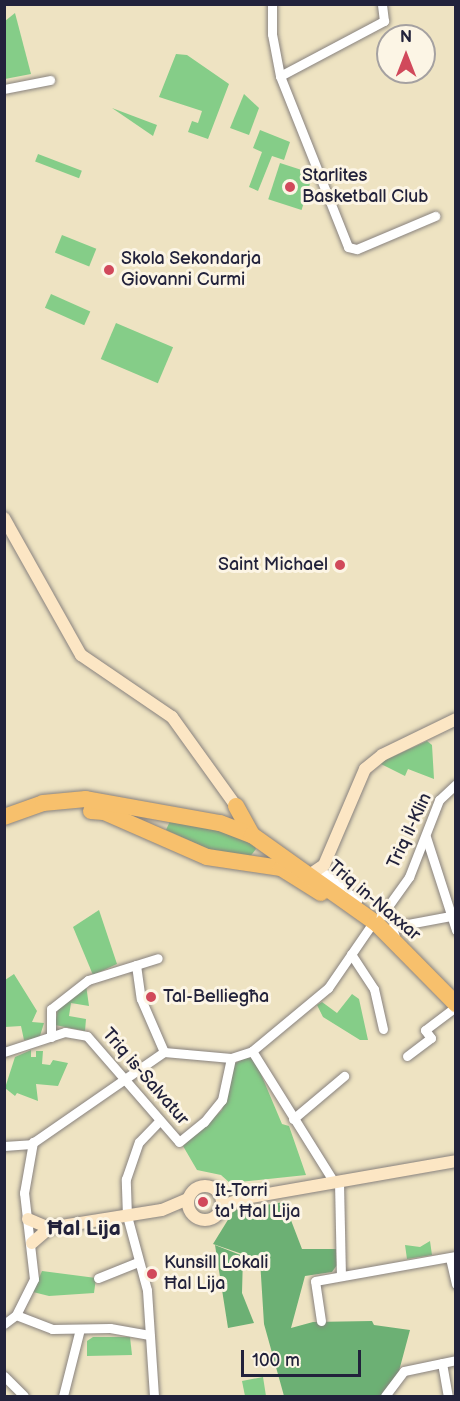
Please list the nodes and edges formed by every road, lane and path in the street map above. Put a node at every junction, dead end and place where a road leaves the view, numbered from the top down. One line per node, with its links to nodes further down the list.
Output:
1 (272, 4): 3 (street)
2 (382, 4): 3 (street)
3 (280, 76): 6 (street)
4 (50, 81): 5 (street)
5 (4, 89)
6 (435, 216)
7 (4, 518): 10 (street)
8 (456, 719): 20 (street)
9 (456, 784): 18 (street, Triq il-Klin)
10 (236, 806): 14 (highway); 17 (highway)
11 (103, 807): 12 (highway, Triq in-Naxxar); 13 (highway); 15 (highway); 16 (highway, Triq in-Naxxar)
12 (163, 813): 14 (highway, Triq in-Naxxar); 16 (highway)
13 (4, 817)
14 (220, 823): 17 (highway, Triq in-Naxxar)
15 (4, 826)
16 (161, 836): 19 (highway, Triq in-Naxxar)
17 (255, 837): 19 (highway); 20 (highway, Triq in-Naxxar)
18 (426, 837): 21 (street); 22 (street, Triq il-Klin)
19 (255, 863): 22 (highway, Triq in-Naxxar)
20 (320, 874): 22 (highway, Triq in-Naxxar)
21 (454, 915): 22 (street); 23 (street)
22 (383, 928): 24 (street, Triq il-Klin); 27 (highway, Triq in-Naxxar); 27 (highway, Triq in-Naxxar)
23 (456, 930)
24 (351, 954): 28 (street); 30 (street, Triq il-Klin)
25 (158, 958): 26 (street)
26 (136, 965): 29 (street); 31 (street)
27 (453, 1002): 33 (street)
28 (383, 1029)
29 (51, 1037): 32 (street, Triq is-Salvatur); 36 (street, Triq is-Salvatur)
30 (252, 1051): 34 (street); 37 (street)
31 (164, 1052): 34 (street); 36 (street)
32 (7, 1053)
33 (407, 1056)
34 (231, 1058): 38 (street, Triq is-Salvatur)
35 (344, 1076): 37 (street)
36 (127, 1081): 38 (street, Triq is-Salvatur); 39 (street)
37 (293, 1119): 42 (street)
38 (160, 1120): 47 (street)
39 (33, 1142): 40 (street); 48 (street)
40 (4, 1146)
41 (456, 1161): 42 (street)
42 (336, 1182): 44 (street); 53 (street)
43 (188, 1199): 44 (street); 45 (street); 46 (street)
44 (221, 1200): 46 (street)
45 (162, 1209): 46 (street); 47 (street)
46 (190, 1212)
47 (127, 1216): 49 (street); 52 (street)
48 (28, 1219): 49 (street); 50 (street)
49 (49, 1228): 50 (street)
50 (32, 1243): 56 (street)
51 (453, 1257): 53 (street); 55 (street)
52 (138, 1262): 54 (street); 60 (street)
53 (341, 1276): 57 (street)
54 (98, 1278)
55 (456, 1284)
56 (16, 1315): 58 (street); 59 (street)
57 (321, 1321)
58 (4, 1324)
59 (80, 1329): 60 (street); 66 (street)
60 (149, 1335): 67 (street)
61 (456, 1360): 62 (street)
62 (442, 1363): 64 (street); 68 (street)
63 (4, 1376): 65 (street)
64 (450, 1394)
65 (24, 1396)
66 (63, 1396)
67 (154, 1396)
68 (384, 1396)

